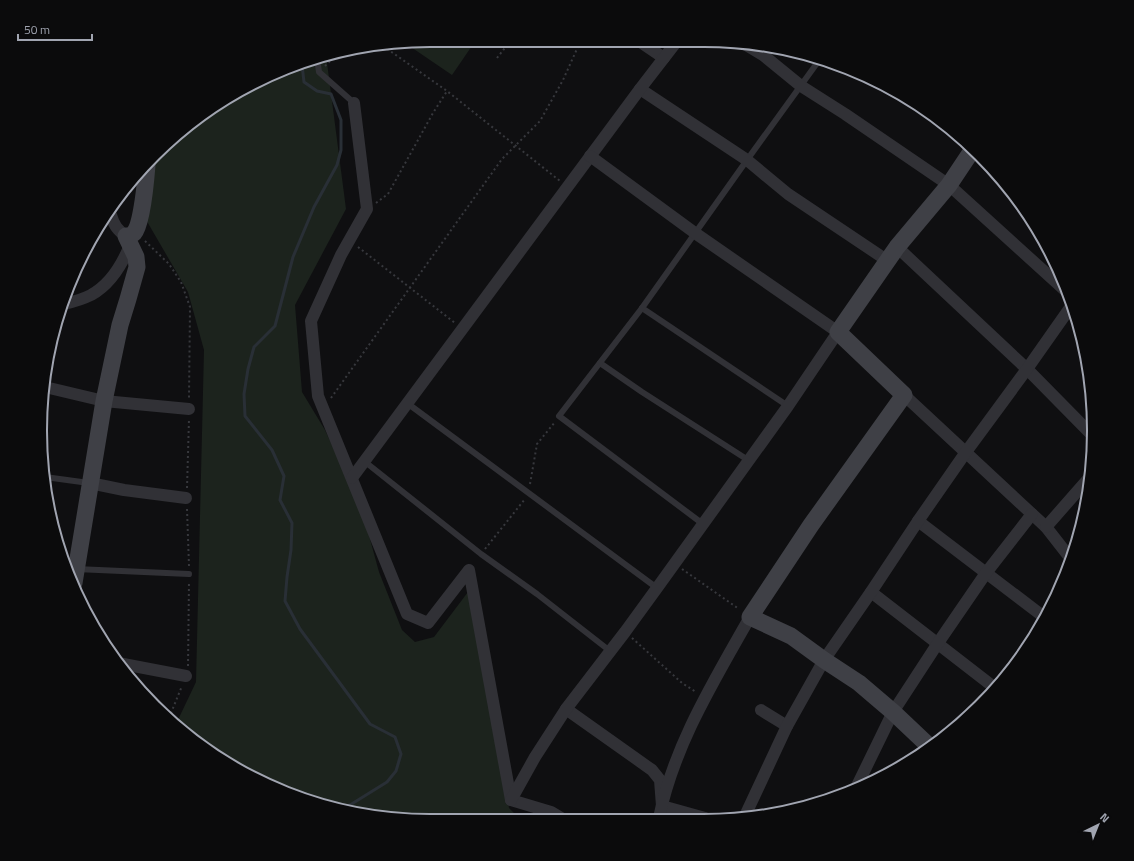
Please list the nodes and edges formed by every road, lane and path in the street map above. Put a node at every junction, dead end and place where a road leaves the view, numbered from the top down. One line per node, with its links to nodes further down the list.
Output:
1 (506, 47): 7 (path)
2 (578, 47): 17 (path)
3 (648, 47): 8 (street)
4 (672, 47): 8 (street)
5 (388, 49): 15 (path)
6 (755, 50): 13 (street)
7 (497, 58)
8 (664, 58): 14 (street)
9 (331, 60): 12 (path)
10 (318, 64): 12 (lane)
11 (817, 64): 13 (lane)
12 (319, 72): 16 (lane)
13 (801, 86): 20 (lane); 22 (street)
14 (640, 89): 19 (street); 20 (street)
15 (447, 92): 17 (path); 24 (path)
16 (354, 103): 24 (street)
17 (516, 145): 23 (path); 31 (path)
18 (970, 154): 22 (street)
19 (590, 156): 23 (street); 26 (street)
20 (747, 160): 26 (lane); 29 (street)
21 (146, 173): 27 (street)
22 (949, 185): 29 (street); 30 (street)
23 (568, 186): 35 (street)
24 (367, 209): 28 (street)
25 (112, 217): 27 (street)
26 (695, 233): 33 (lane); 36 (street)
27 (130, 238): 32 (street); 41 (street); 44 (path)
28 (350, 241): 31 (path); 45 (street)
29 (892, 254): 36 (street); 38 (street)
30 (1057, 282)
31 (410, 288): 35 (path); 45 (path)
32 (69, 303)
33 (642, 308): 37 (lane); 43 (lane)
34 (1068, 311): 38 (street)
35 (463, 328): 42 (street)
36 (838, 332): 40 (street); 43 (street)
37 (600, 363): 46 (lane); 49 (lane)
38 (1027, 369): 47 (street); 48 (street)
39 (49, 388): 41 (street)
40 (904, 395): 48 (street); 71 (street)
41 (104, 402): 44 (street); 53 (street)
42 (407, 404): 50 (street); 55 (lane)
43 (788, 406): 49 (street)
44 (189, 408): 56 (path)
45 (323, 409): 52 (street)
46 (559, 416): 55 (path); 59 (lane)
47 (1087, 430)
48 (966, 452): 57 (street); 58 (street)
49 (748, 460): 59 (street)
50 (364, 461): 52 (street); 61 (lane)
51 (50, 477): 53 (lane)
52 (352, 478): 87 (street)
53 (90, 483): 56 (street); 64 (street)
54 (1083, 484): 60 (street)
55 (529, 494): 61 (path); 68 (lane)
56 (186, 498): 67 (path)
57 (1032, 514): 60 (street); 66 (street)
58 (918, 520): 66 (street); 69 (street)
59 (703, 524): 63 (street)
60 (1046, 527): 62 (street)
61 (481, 554): 74 (lane)
62 (1067, 555)
63 (675, 564): 68 (street); 71 (path)
64 (73, 569)
65 (74, 573): 67 (lane)
66 (986, 573): 70 (street); 73 (street)
67 (189, 574): 77 (path)
68 (657, 588): 72 (street)
69 (872, 592): 73 (street); 75 (street)
70 (1040, 614)
71 (750, 617): 75 (street); 79 (street)
72 (625, 632): 74 (street); 79 (path)
73 (938, 643): 78 (street); 83 (street)
74 (610, 651): 80 (street)
75 (824, 660): 83 (street); 84 (street)
76 (127, 665): 77 (street)
77 (186, 676): 82 (path)
78 (991, 685)
79 (704, 698): 88 (street)
80 (566, 709): 87 (street); 88 (street)
81 (761, 710): 84 (street)
82 (170, 712)
83 (893, 712): 85 (street); 86 (street)
84 (787, 726): 89 (street)
85 (926, 743)
86 (860, 780)
87 (511, 800): 90 (street)
88 (660, 812): 91 (street)
89 (747, 812)
90 (554, 814)
91 (675, 814)

